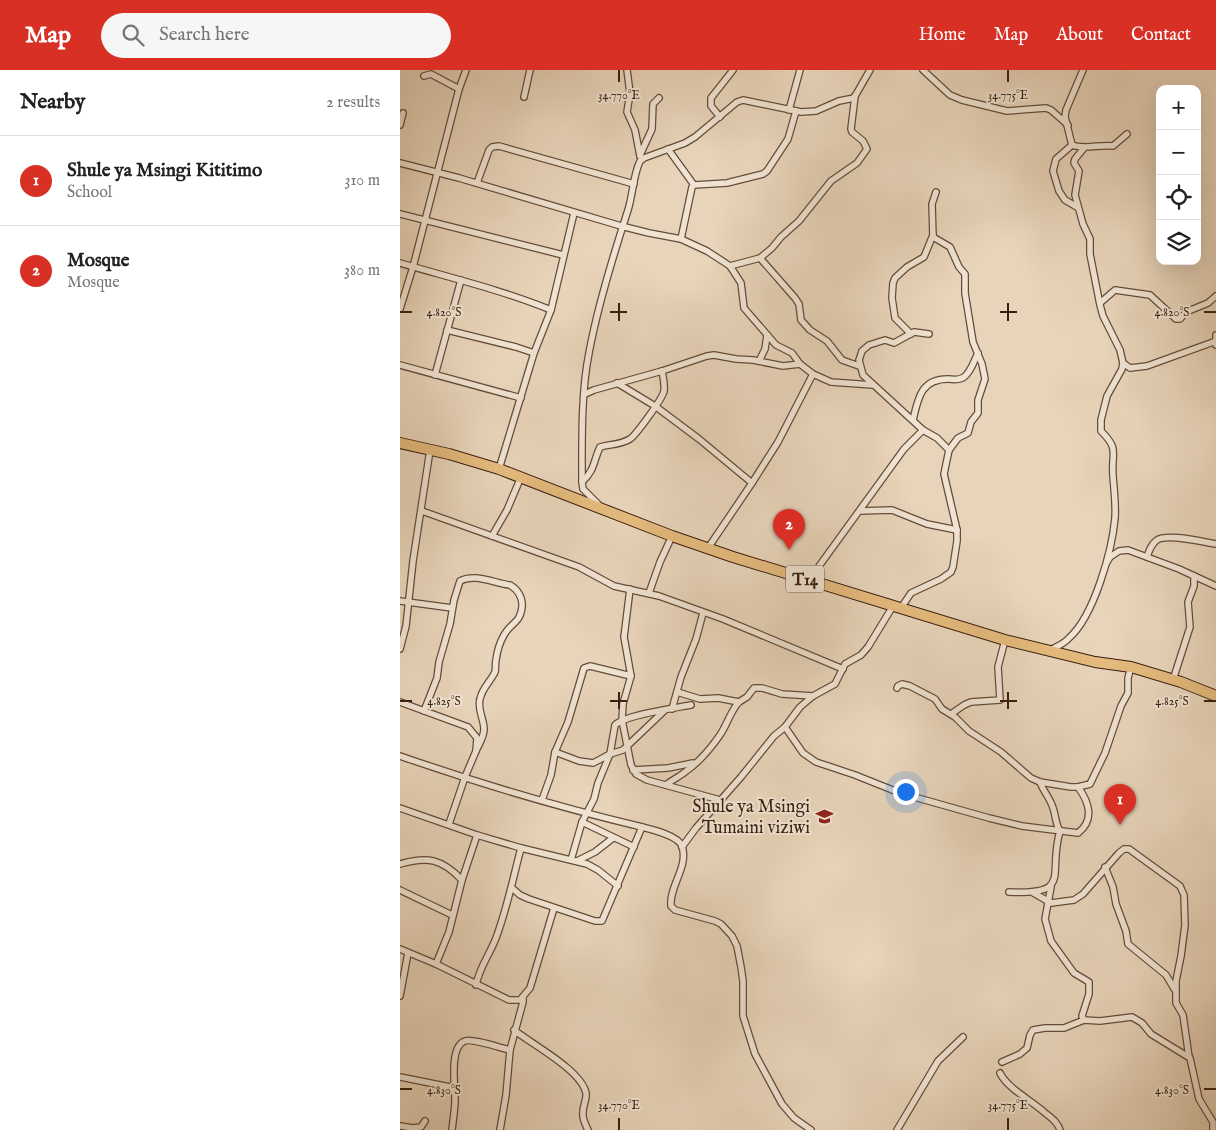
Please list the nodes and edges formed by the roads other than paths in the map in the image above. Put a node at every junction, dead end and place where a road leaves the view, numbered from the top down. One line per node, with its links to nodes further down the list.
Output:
1 (466, 70): 10 (street)
2 (530, 70): 11 (street)
3 (627, 70): 24 (street)
4 (733, 70): 17 (street)
5 (800, 70): 14 (street)
6 (870, 70): 12 (street)
7 (923, 70): 18 (street)
8 (1083, 70): 18 (street)
9 (424, 76): 10 (street)
10 (459, 89): 26 (street)
11 (524, 96)
12 (856, 96): 15 (street); 39 (street)
13 (659, 98): 24 (street)
14 (789, 110): 15 (street); 17 (street)
15 (796, 111): 29 (street)
16 (403, 113): 19 (street)
17 (720, 117): 23 (street)
18 (1068, 125): 21 (street)
19 (400, 126)
20 (1127, 134): 22 (street)
21 (1072, 145): 22 (street); 31 (street)
22 (1084, 148): 31 (street)
23 (668, 149): 24 (street); 29 (street)
24 (640, 159): 28 (street)
25 (400, 163): 26 (street)
26 (437, 172): 27 (street); 34 (street)
27 (477, 183): 28 (street); 32 (street)
28 (634, 184): 35 (street)
29 (694, 185): 37 (street)
30 (936, 192): 36 (street)
31 (1077, 207): 45 (street)
32 (574, 213): 35 (street); 38 (street)
33 (400, 214): 34 (street)
34 (425, 221): 38 (street); 42 (street)
35 (622, 226): 37 (street); 67 (street)
36 (933, 236): 49 (street); 56 (street)
37 (681, 239): 41 (street)
38 (563, 255): 47 (street)
39 (760, 258): 41 (street); 61 (street)
40 (400, 263): 42 (street)
41 (730, 266): 51 (street)
42 (414, 267): 43 (street); 46 (street)
43 (461, 280): 47 (street); 48 (street)
44 (1216, 296): 45 (street)
45 (1100, 303): 58 (street)
46 (400, 309)
47 (551, 310): 55 (street)
48 (447, 330): 55 (street); 63 (street)
49 (911, 334): 50 (street); 61 (street)
50 (930, 334)
51 (767, 335): 57 (street); 59 (street)
52 (1216, 336): 53 (street)
53 (1216, 341): 54 (street); 58 (street)
54 (1216, 345)
55 (534, 353): 68 (street)
56 (978, 354): 70 (street); 74 (street)
57 (760, 361): 59 (street); 62 (street)
58 (1123, 363): 88 (street)
59 (800, 364): 64 (street)
60 (400, 366): 63 (street)
61 (859, 366): 66 (street)
62 (662, 371): 65 (street); 69 (street)
63 (435, 374): 68 (street)
64 (813, 374): 66 (street); 78 (street)
65 (617, 383): 67 (street); 69 (street)
66 (873, 385): 70 (street)
67 (585, 394): 77 (street)
68 (521, 398): 75 (street)
69 (655, 406): 77 (street); 78 (street)
70 (913, 420): 71 (street)
71 (923, 430): 74 (street); 81 (street)
72 (400, 443): 73 (highway, T14)
73 (430, 450): 75 (highway, T14); 80 (street)
74 (949, 450): 82 (street)
75 (499, 469): 76 (highway, T14)
76 (521, 477): 79 (highway, T14); 83 (street)
77 (582, 482): 79 (street)
78 (752, 483): 86 (street)
79 (603, 510): 84 (highway, T14)
80 (422, 511): 83 (street); 95 (street)
81 (860, 511): 82 (street); 90 (street)
82 (957, 530): 96 (street)
83 (492, 536): 92 (street)
84 (672, 536): 86 (highway, T14); 93 (street)
85 (1216, 544): 87 (street)
86 (708, 548): 90 (highway, T14)
87 (1147, 557): 88 (street); 89 (street)
88 (1105, 563): 101 (street)
89 (1194, 576): 91 (street); 105 (street)
90 (809, 580): 96 (highway, T14)
91 (1216, 586)
92 (630, 590): 93 (street); 104 (street)
93 (649, 593): 98 (street)
94 (400, 601): 95 (street)
95 (408, 603): 97 (street); 100 (street)
96 (897, 607): 99 (highway, T14); 103 (street)
97 (452, 608): 115 (street); 120 (street)
98 (703, 613): 103 (street); 107 (street)
99 (1005, 640): 101 (highway, T14); 116 (street)
100 (400, 647)
101 (1050, 650): 102 (highway, T14)
102 (1130, 667): 105 (highway, T14); 129 (street)
103 (843, 669): 108 (street)
104 (631, 676): 117 (street); 121 (street)
105 (1173, 680): 109 (highway, T14)
106 (897, 688): 116 (street)
107 (676, 692): 111 (street); 113 (street)
108 (813, 696): 111 (street); 118 (street)
109 (1216, 696)
110 (400, 702): 115 (street)
111 (739, 702): 125 (street)
112 (691, 705): 113 (street)
113 (672, 709): 114 (street)
114 (665, 710): 117 (street); 119 (street)
115 (424, 711): 120 (street)
116 (951, 714): 128 (street)
117 (622, 720): 119 (street); 122 (street)
118 (785, 727): 133 (street); 140 (street)
119 (628, 746): 122 (street); 124 (street)
120 (476, 751): 127 (street)
121 (555, 752): 122 (street); 132 (street)
122 (613, 753): 124 (street); 136 (street)
123 (400, 756): 127 (street)
124 (629, 759): 126 (street)
125 (695, 762): 126 (street); 130 (street)
126 (633, 770): 130 (street)
127 (465, 777): 132 (street); 138 (street)
128 (1040, 782): 131 (street); 140 (street)
129 (1090, 784): 131 (street); 134 (street)
130 (666, 786): 133 (street)
131 (1078, 787): 134 (street)
132 (542, 800): 136 (street)
133 (720, 800): 144 (street)
134 (1088, 802): 140 (street)
135 (400, 808): 138 (street)
136 (586, 813): 137 (street); 139 (street)
137 (582, 822): 142 (street); 146 (street)
138 (449, 824): 141 (street)
139 (642, 827): 143 (street); 144 (street)
140 (1060, 831): 151 (street)
141 (476, 835): 145 (street); 149 (street)
142 (613, 838): 143 (street); 146 (street)
143 (634, 847): 150 (street)
144 (682, 847): 180 (street)
145 (521, 848): 146 (street); 152 (street)
146 (574, 861): 150 (street)
147 (401, 863): 149 (street)
148 (1105, 867): 156 (street); 163 (street); 163 (street)
149 (462, 880): 158 (street)
150 (618, 886): 157 (street)
151 (1050, 887): 155 (street); 156 (street)
152 (512, 888): 157 (street); 162 (street)
153 (400, 890): 158 (street)
154 (1009, 892): 155 (street)
155 (1032, 892): 156 (street)
156 (1047, 902): 166 (street)
157 (554, 908): 165 (street)
158 (452, 915): 161 (street)
159 (400, 949): 160 (street)
160 (408, 953): 161 (street); 164 (street)
161 (436, 964): 162 (street)
162 (476, 985): 165 (street)
163 (1175, 990): 170 (street)
164 (400, 996)
165 (523, 997): 167 (street)
166 (1084, 1020): 170 (street); 171 (street)
167 (514, 1030): 169 (street); 179 (street)
168 (963, 1037): 181 (street)
169 (510, 1050): 174 (street); 177 (street)
170 (1189, 1057): 183 (street)
171 (1002, 1062)
172 (1000, 1073): 182 (street)
173 (400, 1077): 174 (street)
174 (455, 1088): 178 (street)
175 (425, 1121): 176 (street)
176 (400, 1126)
177 (501, 1129)
178 (452, 1130)
179 (588, 1130)
180 (811, 1130)
181 (897, 1130)
182 (1060, 1130)
183 (1213, 1130)

